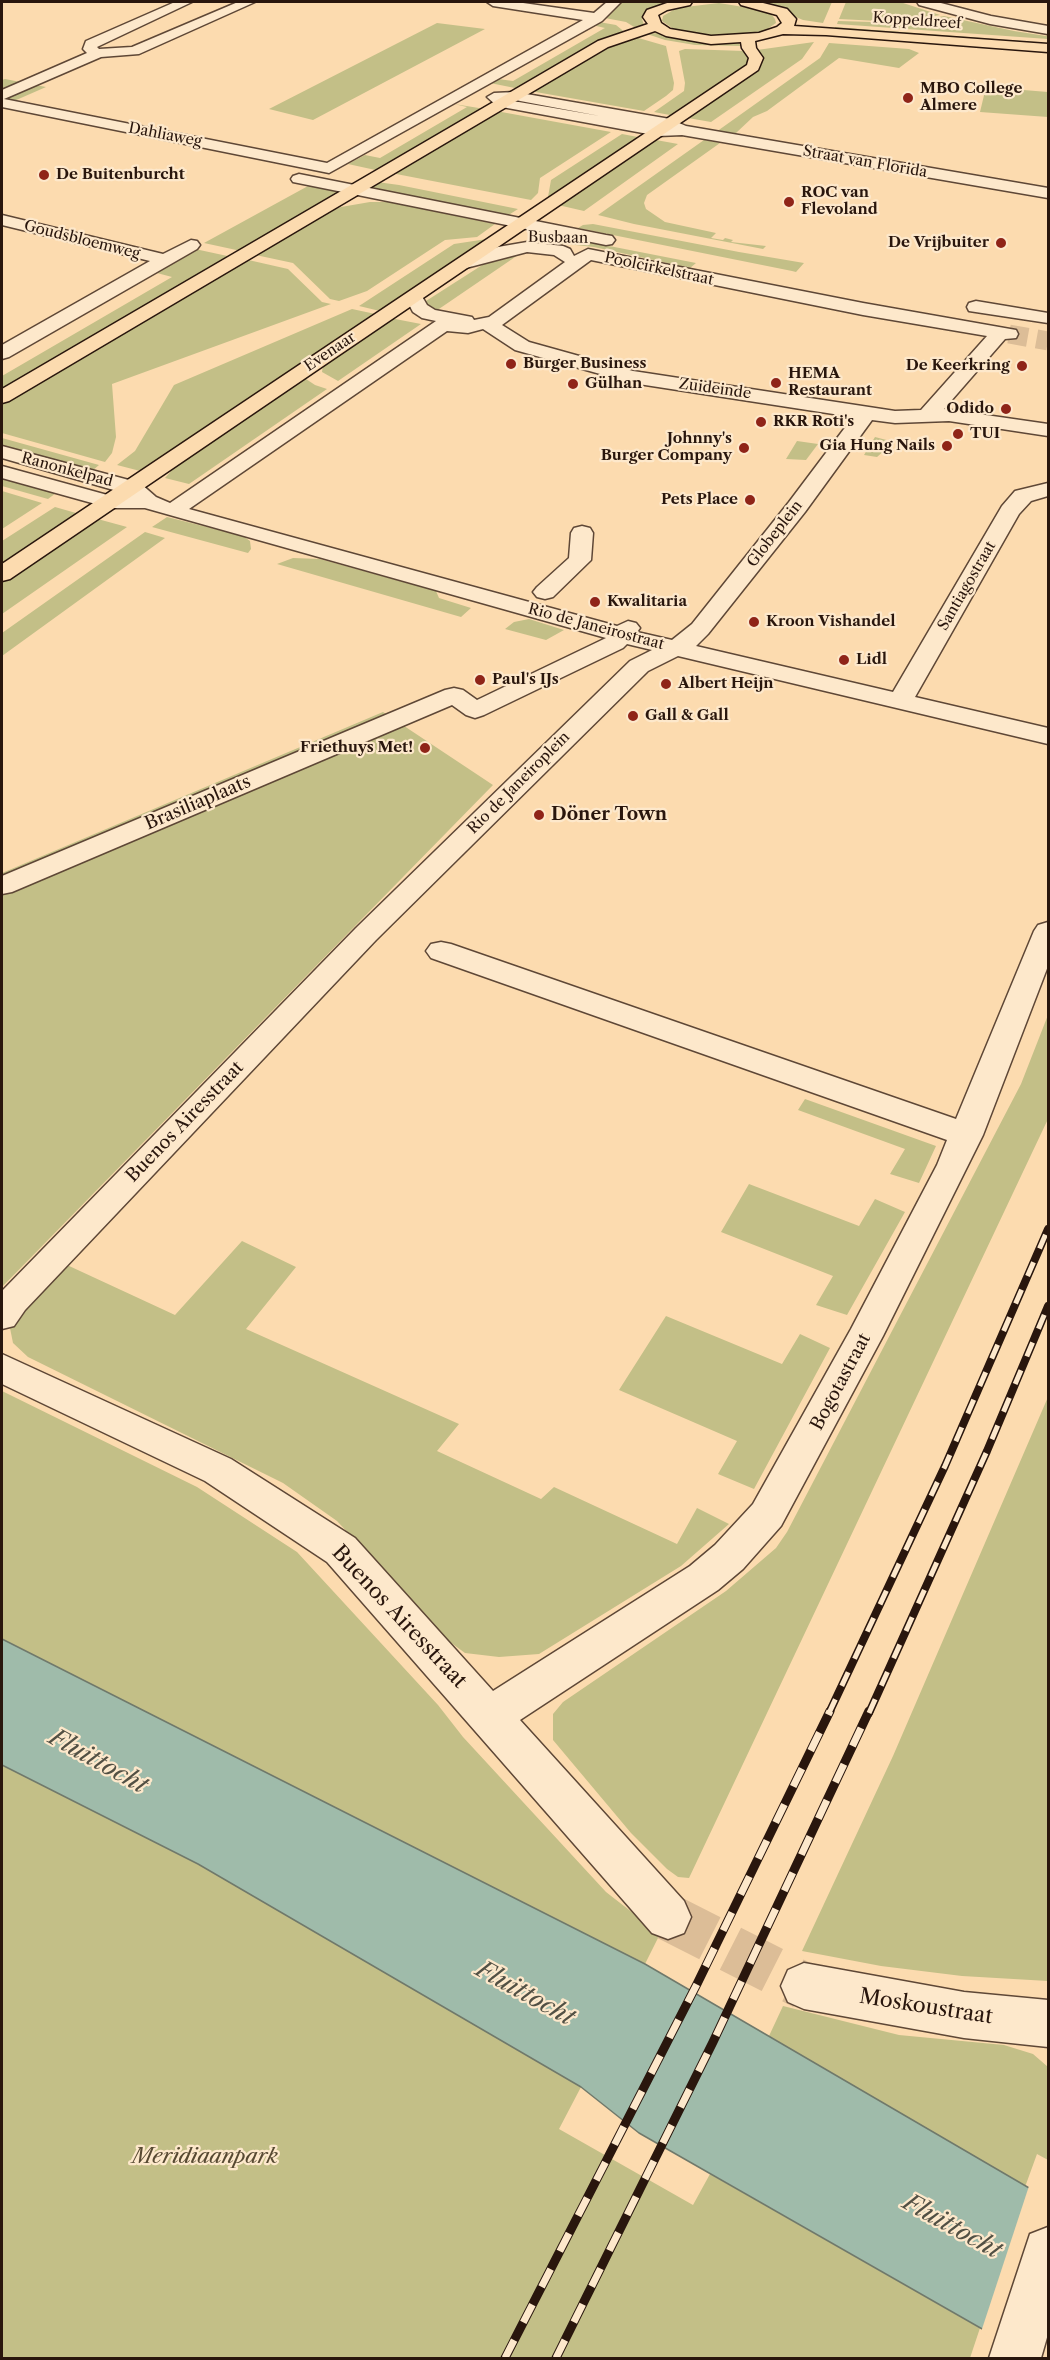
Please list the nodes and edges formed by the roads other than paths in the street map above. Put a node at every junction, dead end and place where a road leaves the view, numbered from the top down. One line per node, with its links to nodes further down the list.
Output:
1 (248, 2): 8 (street)
2 (493, 2): 9 (street)
3 (614, 2): 9 (street)
4 (685, 2): 11 (main road)
5 (747, 2): 10 (main road)
6 (924, 2): 12 (street)
7 (192, 4): 8 (street); 16 (street)
8 (228, 11): 16 (street)
9 (597, 18): 17 (street)
10 (785, 25): 13 (main road); 14 (main road, Koppeldreef); 15 (main road, Koppeldreef)
11 (656, 27): 13 (main road); 19 (main road)
12 (1048, 30)
13 (748, 39): 22 (main road, Evenaar)
14 (1048, 41)
15 (1048, 48)
16 (99, 53): 18 (street)
17 (465, 93): 19 (street); 20 (street, Dahliaweg)
18 (2, 96)
19 (503, 99): 22 (street); 25 (main road)
20 (2, 103)
21 (2, 118): 23 (street)
22 (670, 128): 26 (street, Straat van Florida); 30 (main road, Evenaar)
23 (194, 158)
24 (285, 176): 25 (street, Busbaan)
25 (354, 189): 27 (street, Busbaan); 28 (main road)
26 (1048, 193)
27 (419, 203): 28 (street, Busbaan); 30 (street, Busbaan)
28 (313, 213): 42 (main road)
29 (2, 220): 32 (street, Goudsbloemweg)
30 (522, 224): 33 (main road, Evenaar); 33 (street, Busbaan)
31 (191, 245): 32 (street)
32 (163, 259): 41 (street)
33 (471, 259): 34 (main road, Evenaar); 34 (street)
34 (414, 297): 49 (main road, Evenaar)
35 (962, 304): 37 (street)
36 (1048, 308): 37 (street)
37 (1028, 315): 38 (street); 40 (street)
38 (1048, 318)
39 (487, 324): 43 (street, Zuideinde); 44 (street, Poolcirkelstraat); 51 (street, Poolcirkelstraat)
40 (1048, 327)
41 (2, 353)
42 (2, 397)
43 (867, 412): 44 (street); 56 (street, Globeplein)
44 (927, 416): 45 (street)
45 (1048, 430)
46 (2, 452): 49 (street, Ranonkelpad)
47 (2, 472): 50 (street, Ranonkelpad)
48 (1048, 489): 57 (street, Santiagostraat)
49 (140, 495): 50 (street, Rio de Janeirostraat); 51 (street, Rio de Janeirostraat)
50 (110, 502): 53 (main road)
51 (172, 511): 55 (street, Rio de Janeirostraat)
52 (582, 533): 54 (street)
53 (2, 574)
54 (545, 592)
55 (625, 632): 56 (street, Rio de Janeirostraat); 59 (street, Brasiliaplaats)
56 (675, 648): 57 (street, Rio de Janeirostraat); 60 (street, Rio de Janeiroplein)
57 (900, 702): 58 (street, Rio de Janeirostraat)
58 (1048, 736)
59 (2, 886)
60 (371, 930): 64 (street, Buenos Airesstraat)
61 (1048, 931): 63 (street, Bogotastraat)
62 (441, 951): 63 (street)
63 (967, 1136): 66 (street, Bogotastraat)
64 (2, 1316)
65 (2, 1368): 66 (street, Buenos Airesstraat)
66 (490, 1716): 67 (street, Buenos Airesstraat)
67 (668, 1917)
68 (804, 1986): 69 (street, Moskoustraat)
69 (1048, 2024)
70 (1048, 2252): 71 (street)
71 (1014, 2358)

